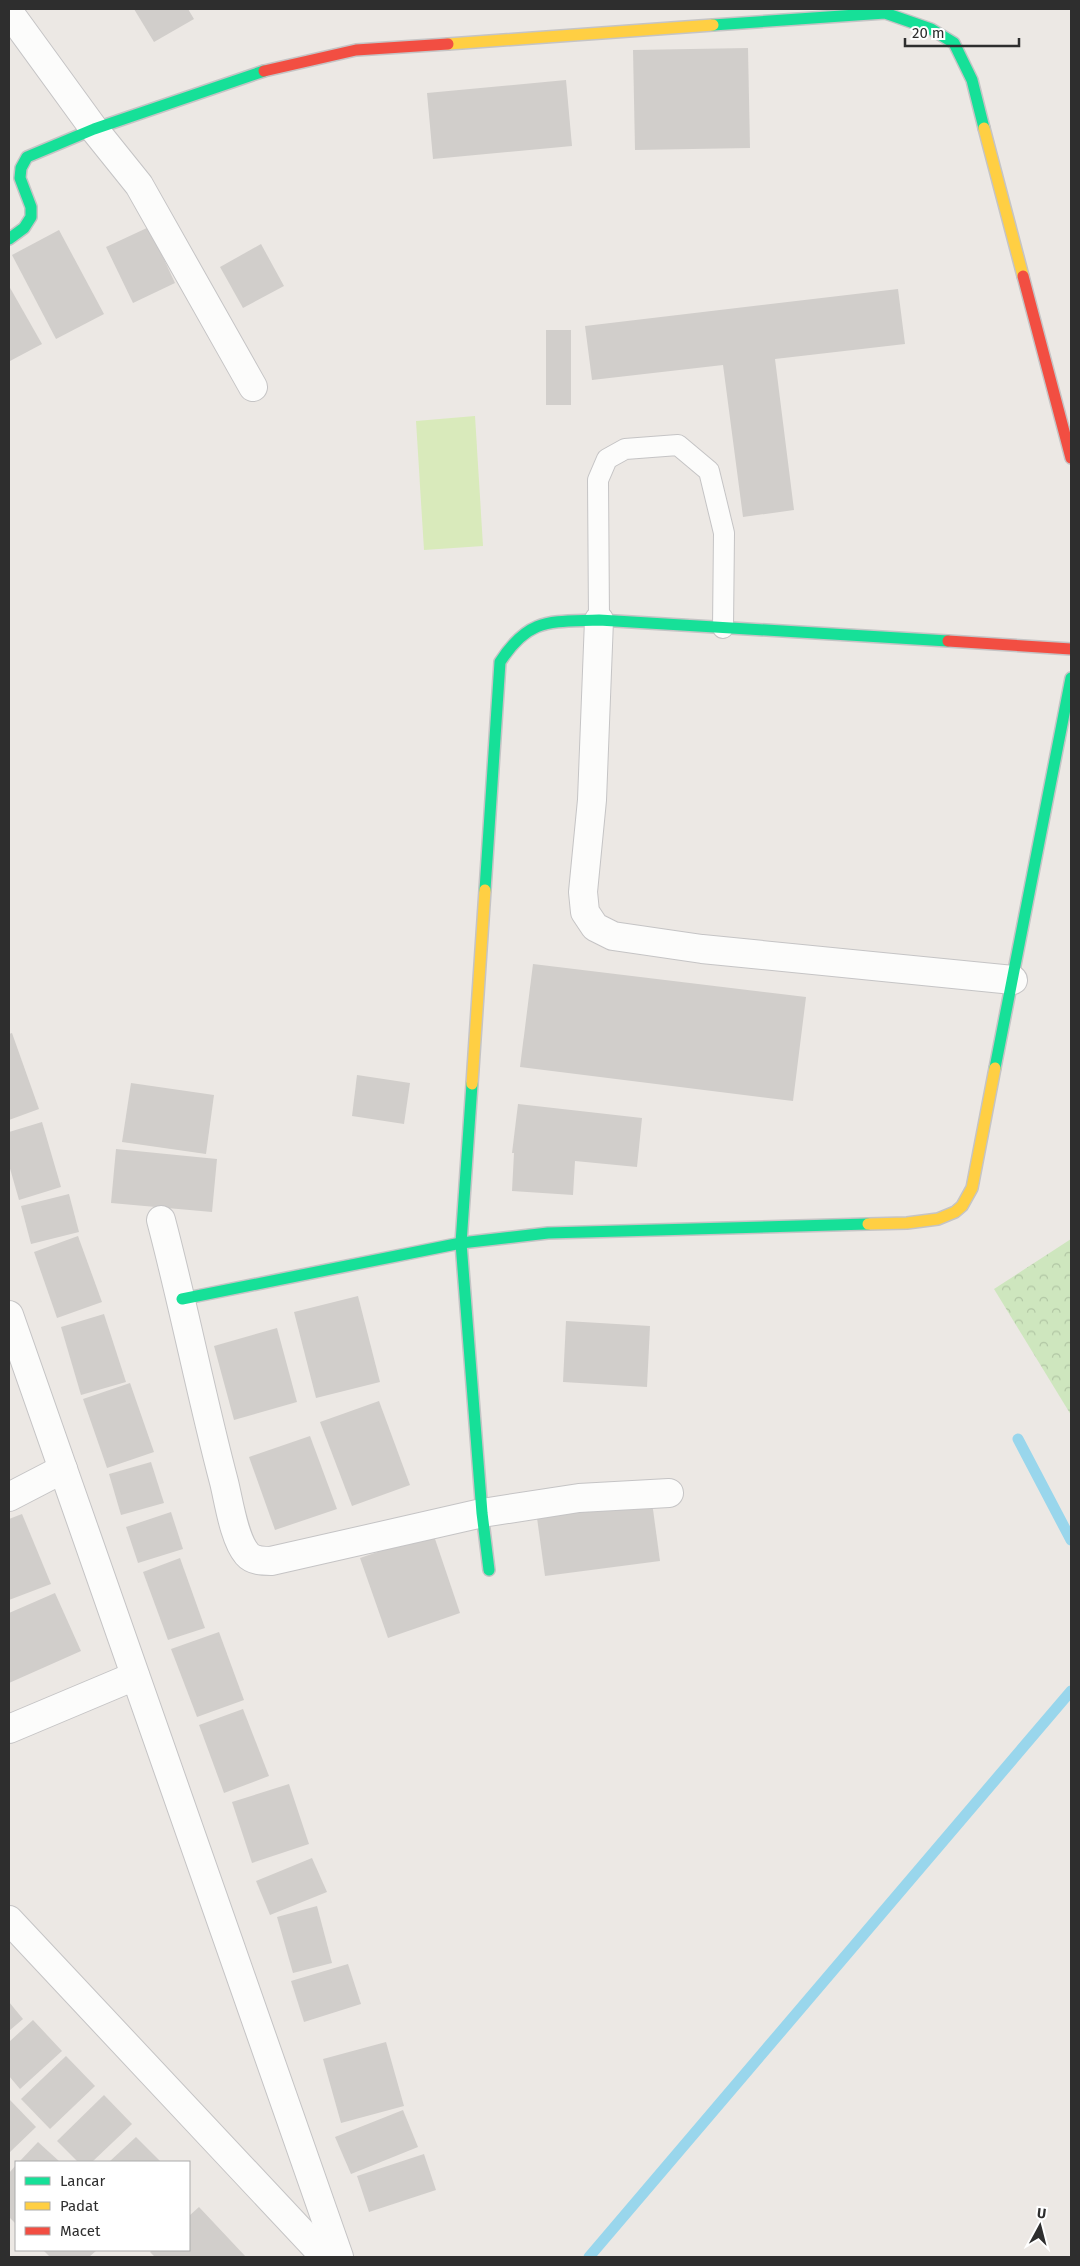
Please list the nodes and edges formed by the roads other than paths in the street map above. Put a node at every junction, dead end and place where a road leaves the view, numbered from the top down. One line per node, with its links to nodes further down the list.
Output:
1 (9, 12): 2 (street)
2 (94, 129): 3 (street); 4 (street); 5 (street)
3 (9, 239)
4 (253, 387)
5 (1070, 443)
6 (599, 620): 7 (street); 7 (lane); 10 (street); 12 (street)
7 (723, 628): 8 (street)
8 (1071, 650)
9 (1071, 678): 10 (street)
10 (1013, 980): 12 (street)
11 (161, 1220): 13 (street)
12 (460, 1243): 13 (street); 18 (street)
13 (182, 1299): 18 (street)
14 (9, 1315): 15 (street)
15 (63, 1469): 17 (street); 20 (street)
16 (669, 1494): 18 (street)
17 (9, 1497)
18 (482, 1513): 19 (street)
19 (489, 1570)
20 (135, 1676): 21 (street); 24 (street)
21 (9, 1729)
22 (9, 1920): 23 (street)
23 (325, 2257)
24 (339, 2257)

